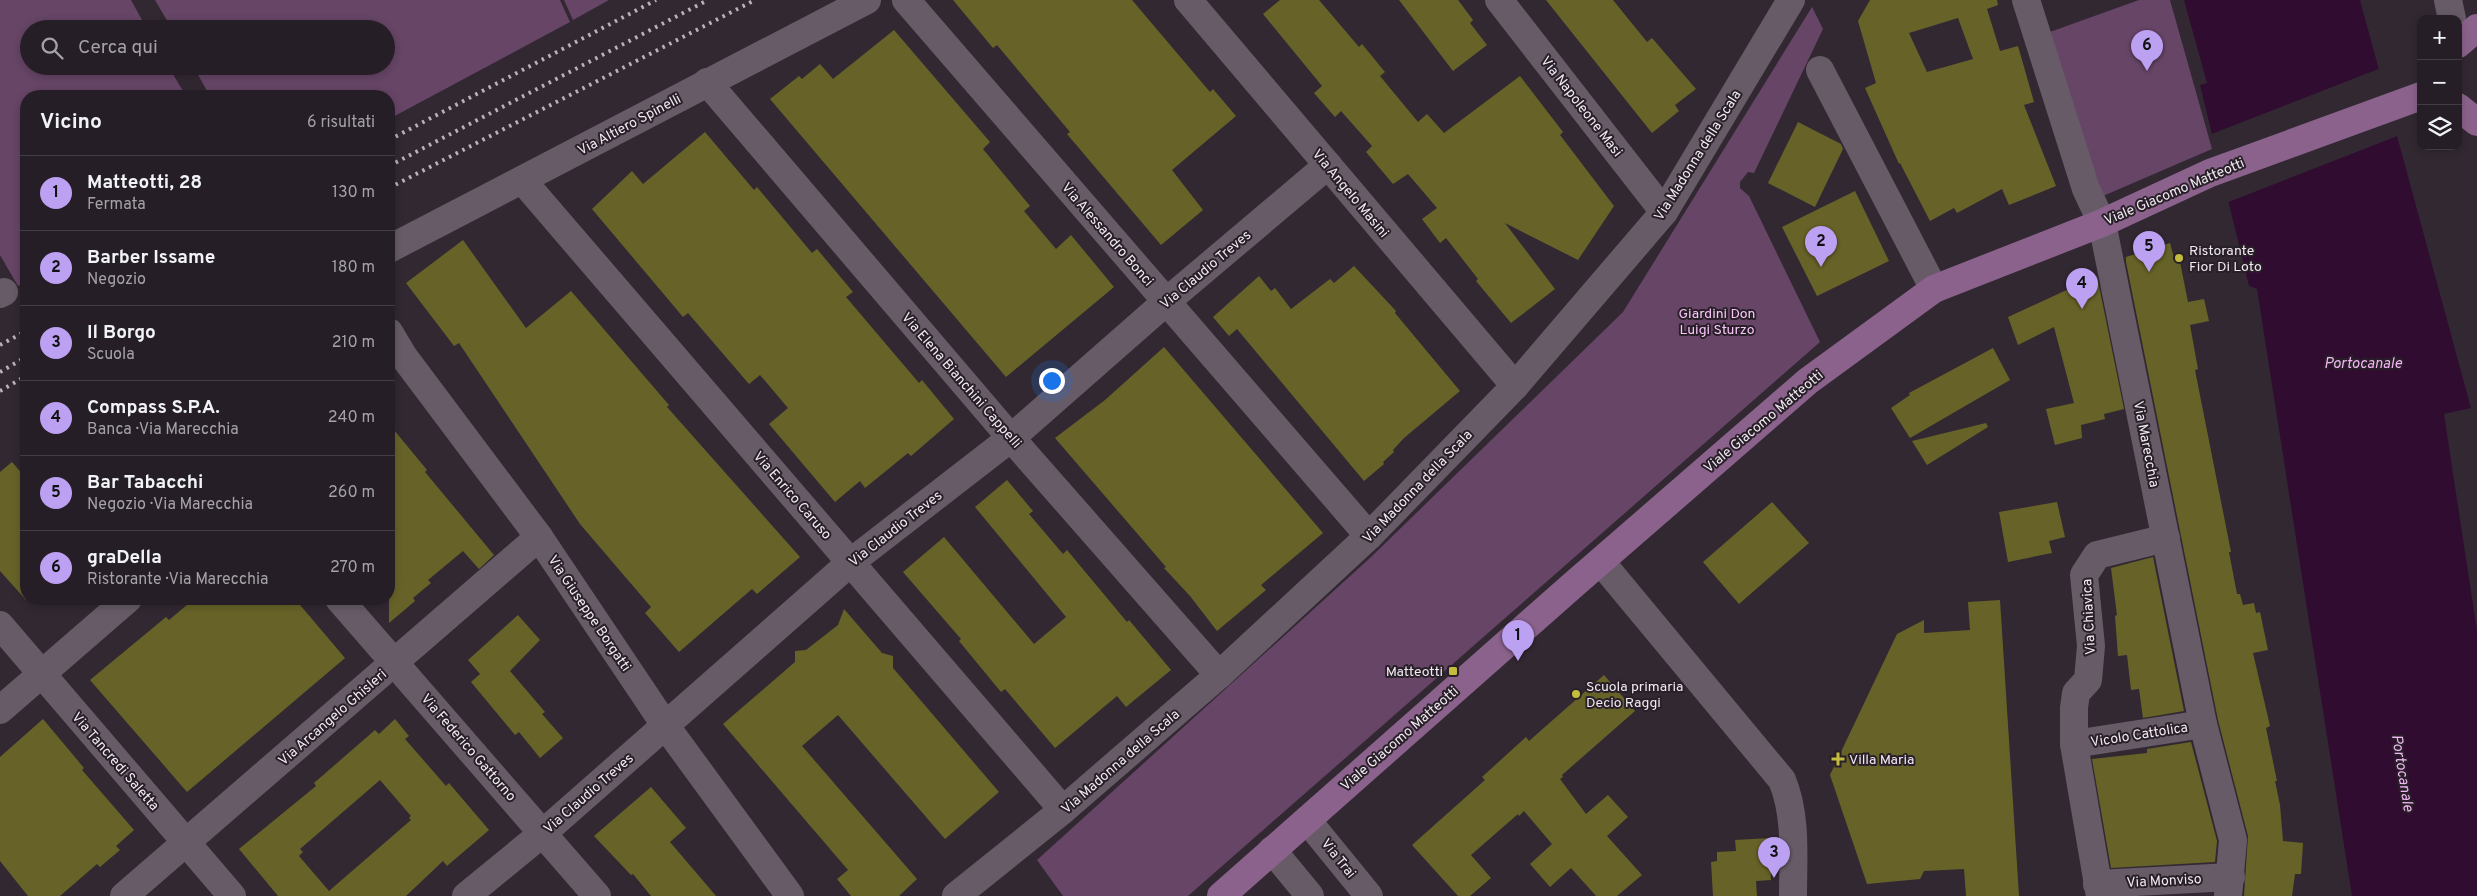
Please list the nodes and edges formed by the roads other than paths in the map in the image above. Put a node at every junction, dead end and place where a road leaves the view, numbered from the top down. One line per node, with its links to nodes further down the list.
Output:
1 (867, 0): 12 (street, Via Altiero Spinelli)
2 (906, 0): 20 (street, Via Alessandro Bonci)
3 (1188, 0): 14 (street, Via Angelo Masini)
4 (1499, 0): 16 (street, Via Napoleone Masi)
5 (1791, 0): 16 (street, Via Madonna della Scala)
6 (2026, 0): 17 (street, Via Marecchia)
7 (2448, 0): 8 (street)
8 (2451, 15)
9 (2477, 28): 10 (main road)
10 (2462, 41)
11 (1820, 70): 19 (street)
12 (707, 82): 15 (street, Via Altiero Spinelli); 23 (street, Via Elena Bianchini Cappelli)
13 (2417, 100): 17 (main road, Viale Giacomo Matteotti)
14 (1328, 165): 20 (street, Via Claudio Treves); 22 (street, Via Angelo Masini)
15 (523, 181): 18 (street, Via Altiero Spinelli); 27 (street, Via Enrico Caruso)
16 (1664, 212): 22 (street, Via Madonna della Scala)
17 (2102, 223): 19 (main road, Viale Giacomo Matteotti); 26 (street, Via Marecchia)
18 (395, 246)
19 (1934, 289): 28 (main road, Viale Giacomo Matteotti)
20 (1167, 301): 23 (street, Via Claudio Treves); 24 (street, Via Alessandro Bonci)
21 (396, 364): 25 (street, Via Giuseppe Borgatti)
22 (1514, 386): 24 (street, Via Madonna della Scala)
23 (1011, 438): 27 (street, Via Claudio Treves); 34 (street, Via Elena Bianchini Cappelli)
24 (1369, 536): 34 (street, Via Madonna della Scala)
25 (539, 537): 32 (street, Via Arcangelo Ghisleri); 37 (street, Via Giuseppe Borgatti)
26 (2166, 538): 36 (street, Via Marecchia); 38 (street, Via Chiavica)
27 (851, 562): 37 (street, Via Claudio Treves); 39 (street, Via Enrico Caruso)
28 (1601, 562): 40 (main road, Viale Giacomo Matteotti); 55 (street)
29 (121, 605): 33 (street)
30 (344, 605): 32 (street, Via Federico Gattorno)
31 (0, 625): 33 (street, Via Tancredi Saletta)
32 (395, 662): 41 (street, Via Federico Gattorno); 42 (street, Via Arcangelo Ghisleri)
33 (40, 674): 35 (street); 42 (street, Via Tancredi Saletta)
34 (1219, 675): 39 (street, Via Madonna della Scala)
35 (0, 710)
36 (2203, 724): 38 (street, Vicolo Cattolica); 44 (street, Via Marecchia)
37 (665, 725): 41 (street, Via Claudio Treves); 50 (street, Via Giuseppe Borgatti)
38 (2074, 744): 45 (street, Via Chiavica)
39 (1063, 810): 51 (street, Via Madonna della Scala)
40 (1307, 820): 43 (main road, Viale Giacomo Matteotti); 54 (street, Via Trai)
41 (543, 833): 48 (street, Via Claudio Treves); 49 (street, Via Federico Gattorno)
42 (188, 843): 46 (street, Via Arcangelo Ghisleri); 47 (street, Via Tancredi Saletta)
43 (1272, 850): 52 (main road, Viale Giacomo Matteotti); 53 (street)
44 (2229, 886): 45 (street, Via Monviso)
45 (2098, 890)
46 (124, 896)
47 (232, 896)
48 (466, 896)
49 (597, 896)
50 (790, 896)
51 (956, 896)
52 (1221, 896)
53 (1310, 896)
54 (1369, 896)
55 (1793, 896)

